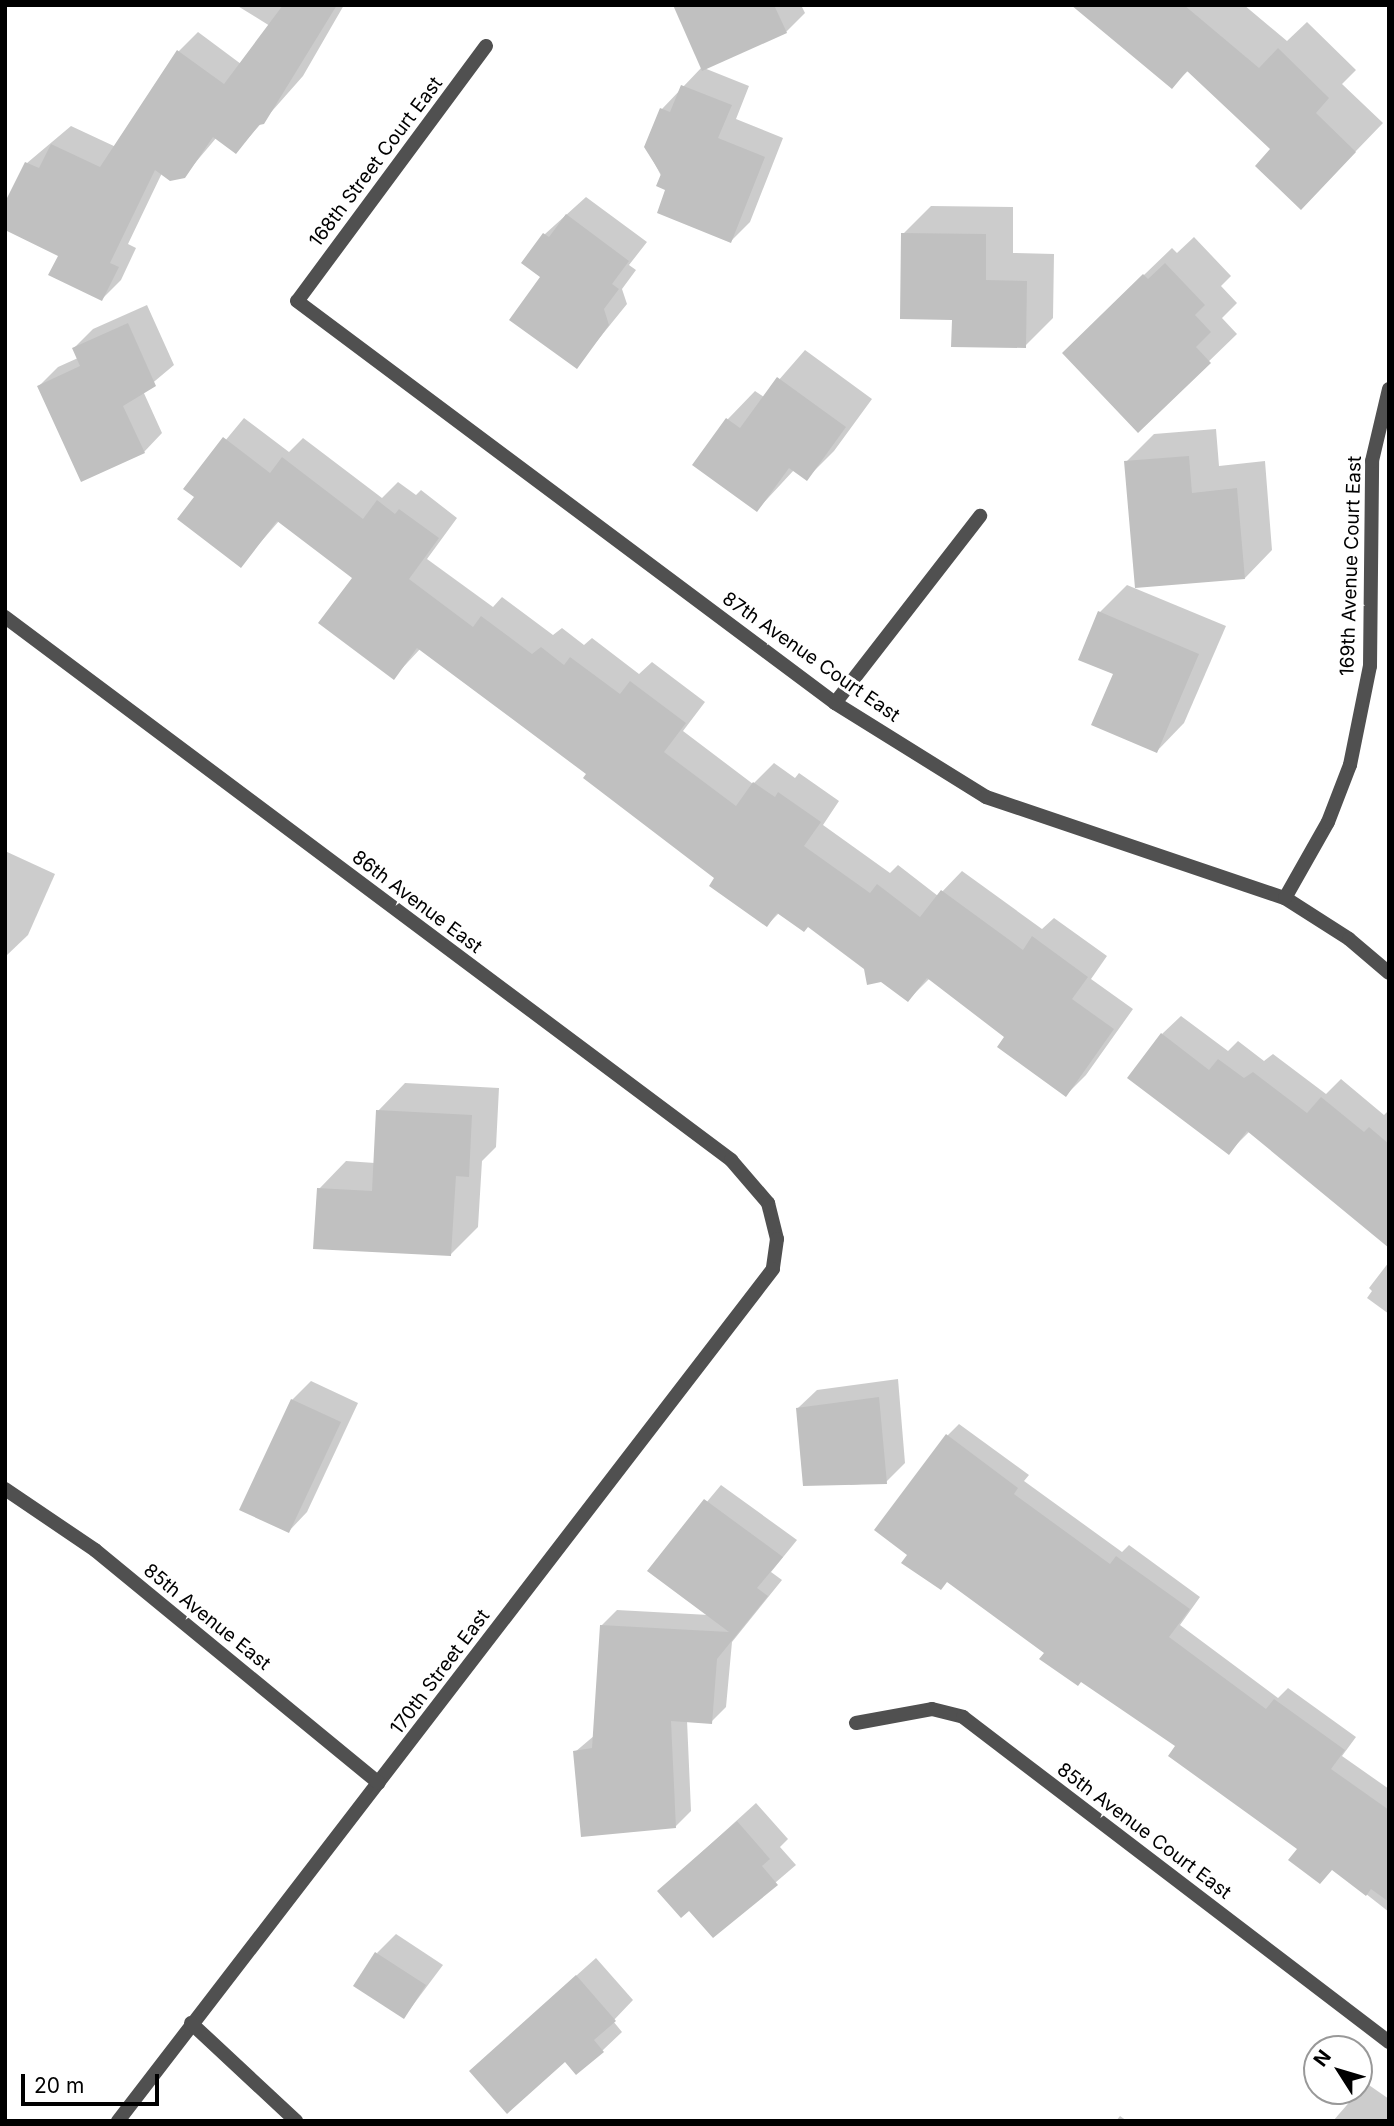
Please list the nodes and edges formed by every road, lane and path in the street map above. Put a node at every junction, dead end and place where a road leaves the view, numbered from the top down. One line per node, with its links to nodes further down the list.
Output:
1 (486, 46): 2 (street, 168th Street Court East)
2 (296, 301): 6 (street, 87th Avenue Court East)
3 (1389, 389): 7 (street, 169th Avenue Court East)
4 (981, 516): 6 (street)
5 (5, 617): 9 (street, 86th Avenue East)
6 (835, 703): 7 (street, 87th Avenue Court East)
7 (1285, 898): 8 (street, 87th Avenue Court East)
8 (1389, 972)
9 (777, 1239): 12 (street, 170th Street East)
10 (5, 1489): 12 (street, 85th Avenue East)
11 (856, 1723): 14 (street, 85th Avenue Court East)
12 (379, 1783): 13 (street, 170th Street East)
13 (191, 2023): 15 (street, 170th Street East); 16 (street)
14 (1389, 2042)
15 (118, 2121)
16 (296, 2121)

